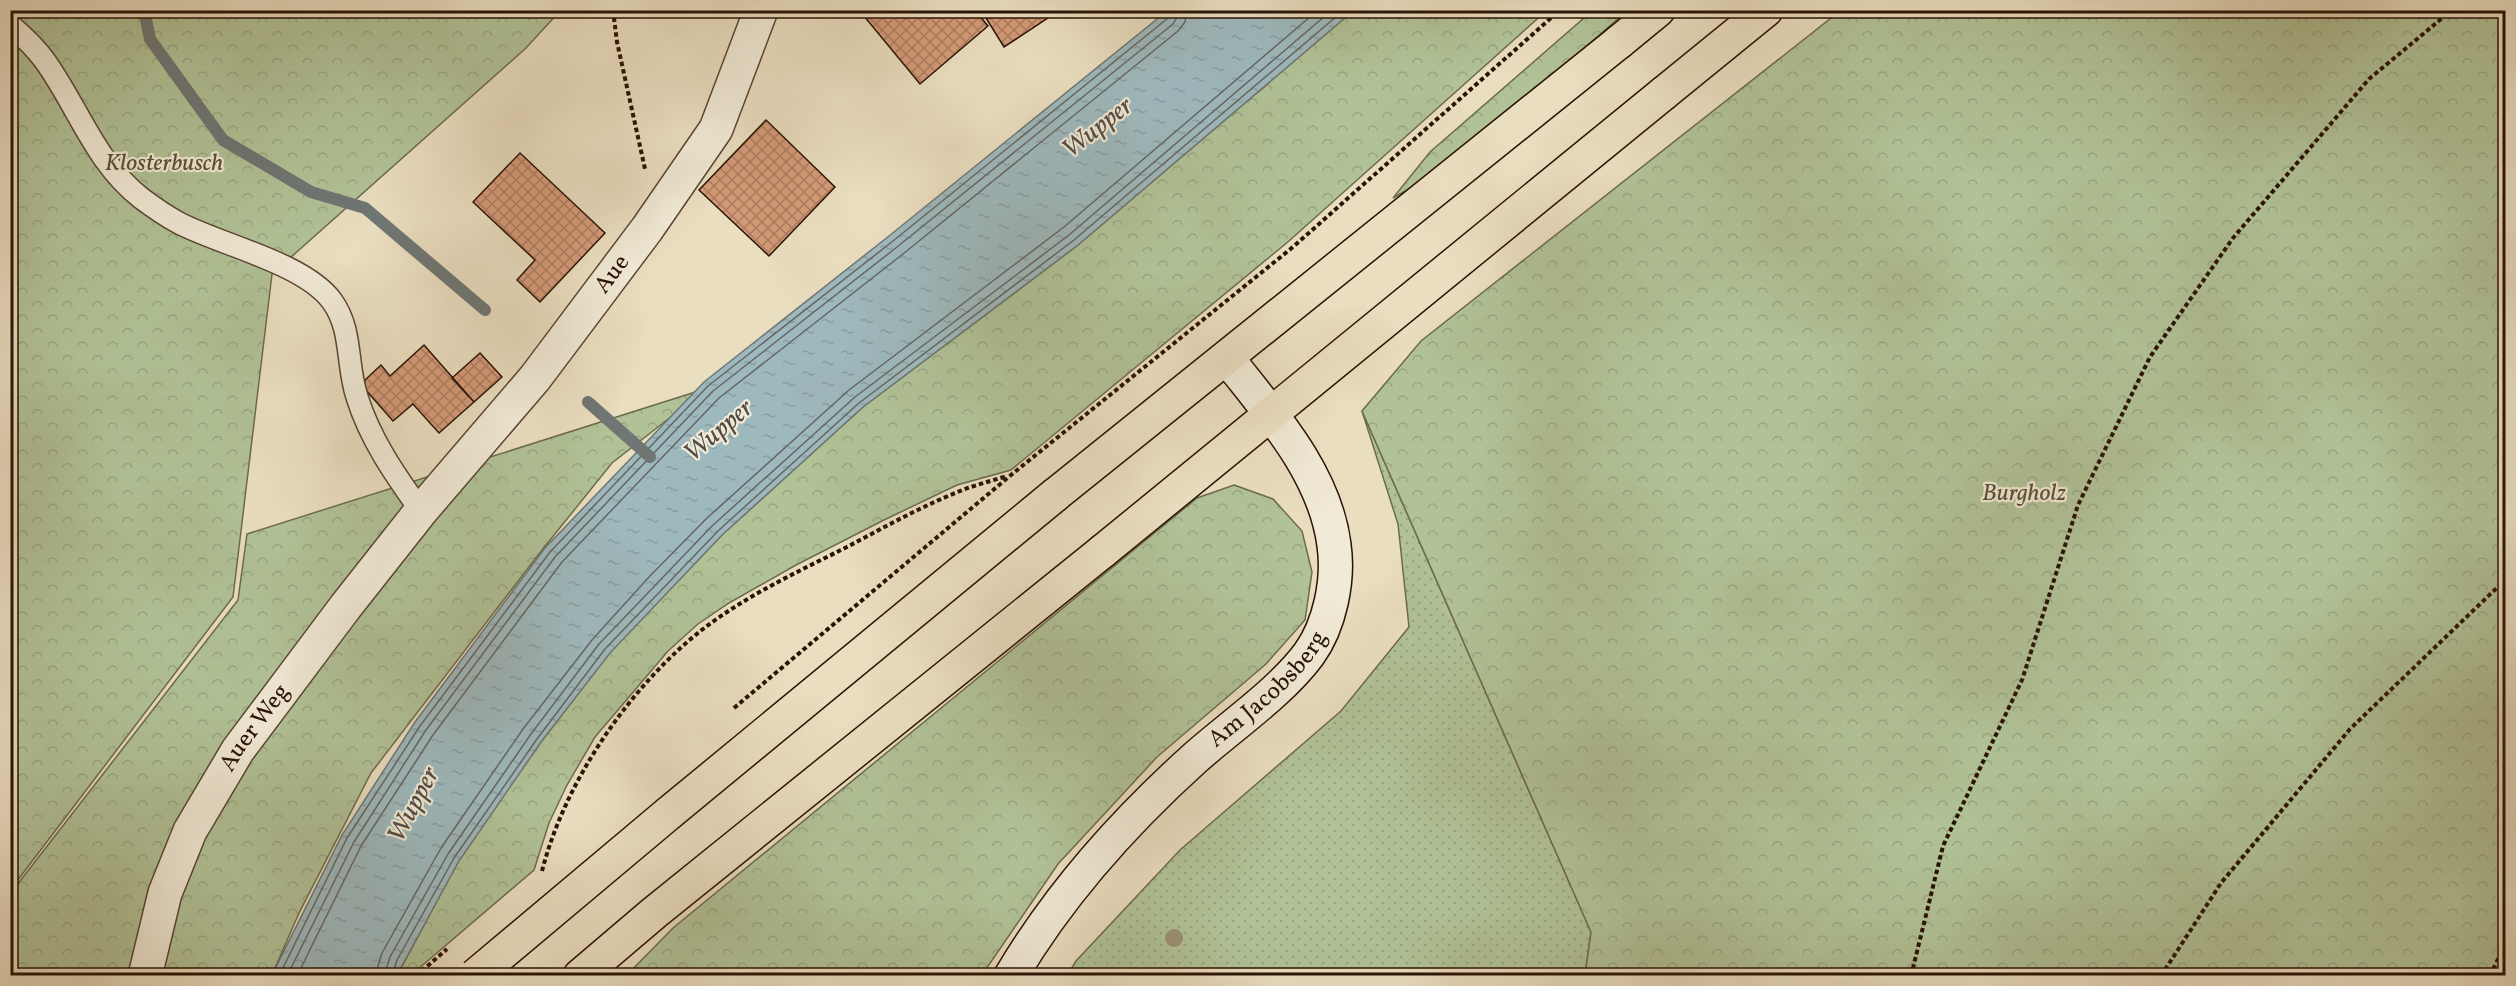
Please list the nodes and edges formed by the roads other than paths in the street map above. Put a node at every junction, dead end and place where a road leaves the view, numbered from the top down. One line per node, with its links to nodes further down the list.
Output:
1 (761, 10): 7 (street, Aue)
2 (1658, 10): 5 (main road)
3 (1766, 10): 6 (main road)
4 (10, 25): 7 (lane)
5 (1227, 358): 6 (street, Am Jacobsberg); 9 (main road, bridge)
6 (1272, 415): 10 (main road); 11 (street, Am Jacobsberg)
7 (422, 511): 8 (street, Auer Weg)
8 (145, 975)
9 (475, 975)
10 (580, 975)
11 (1011, 975)

